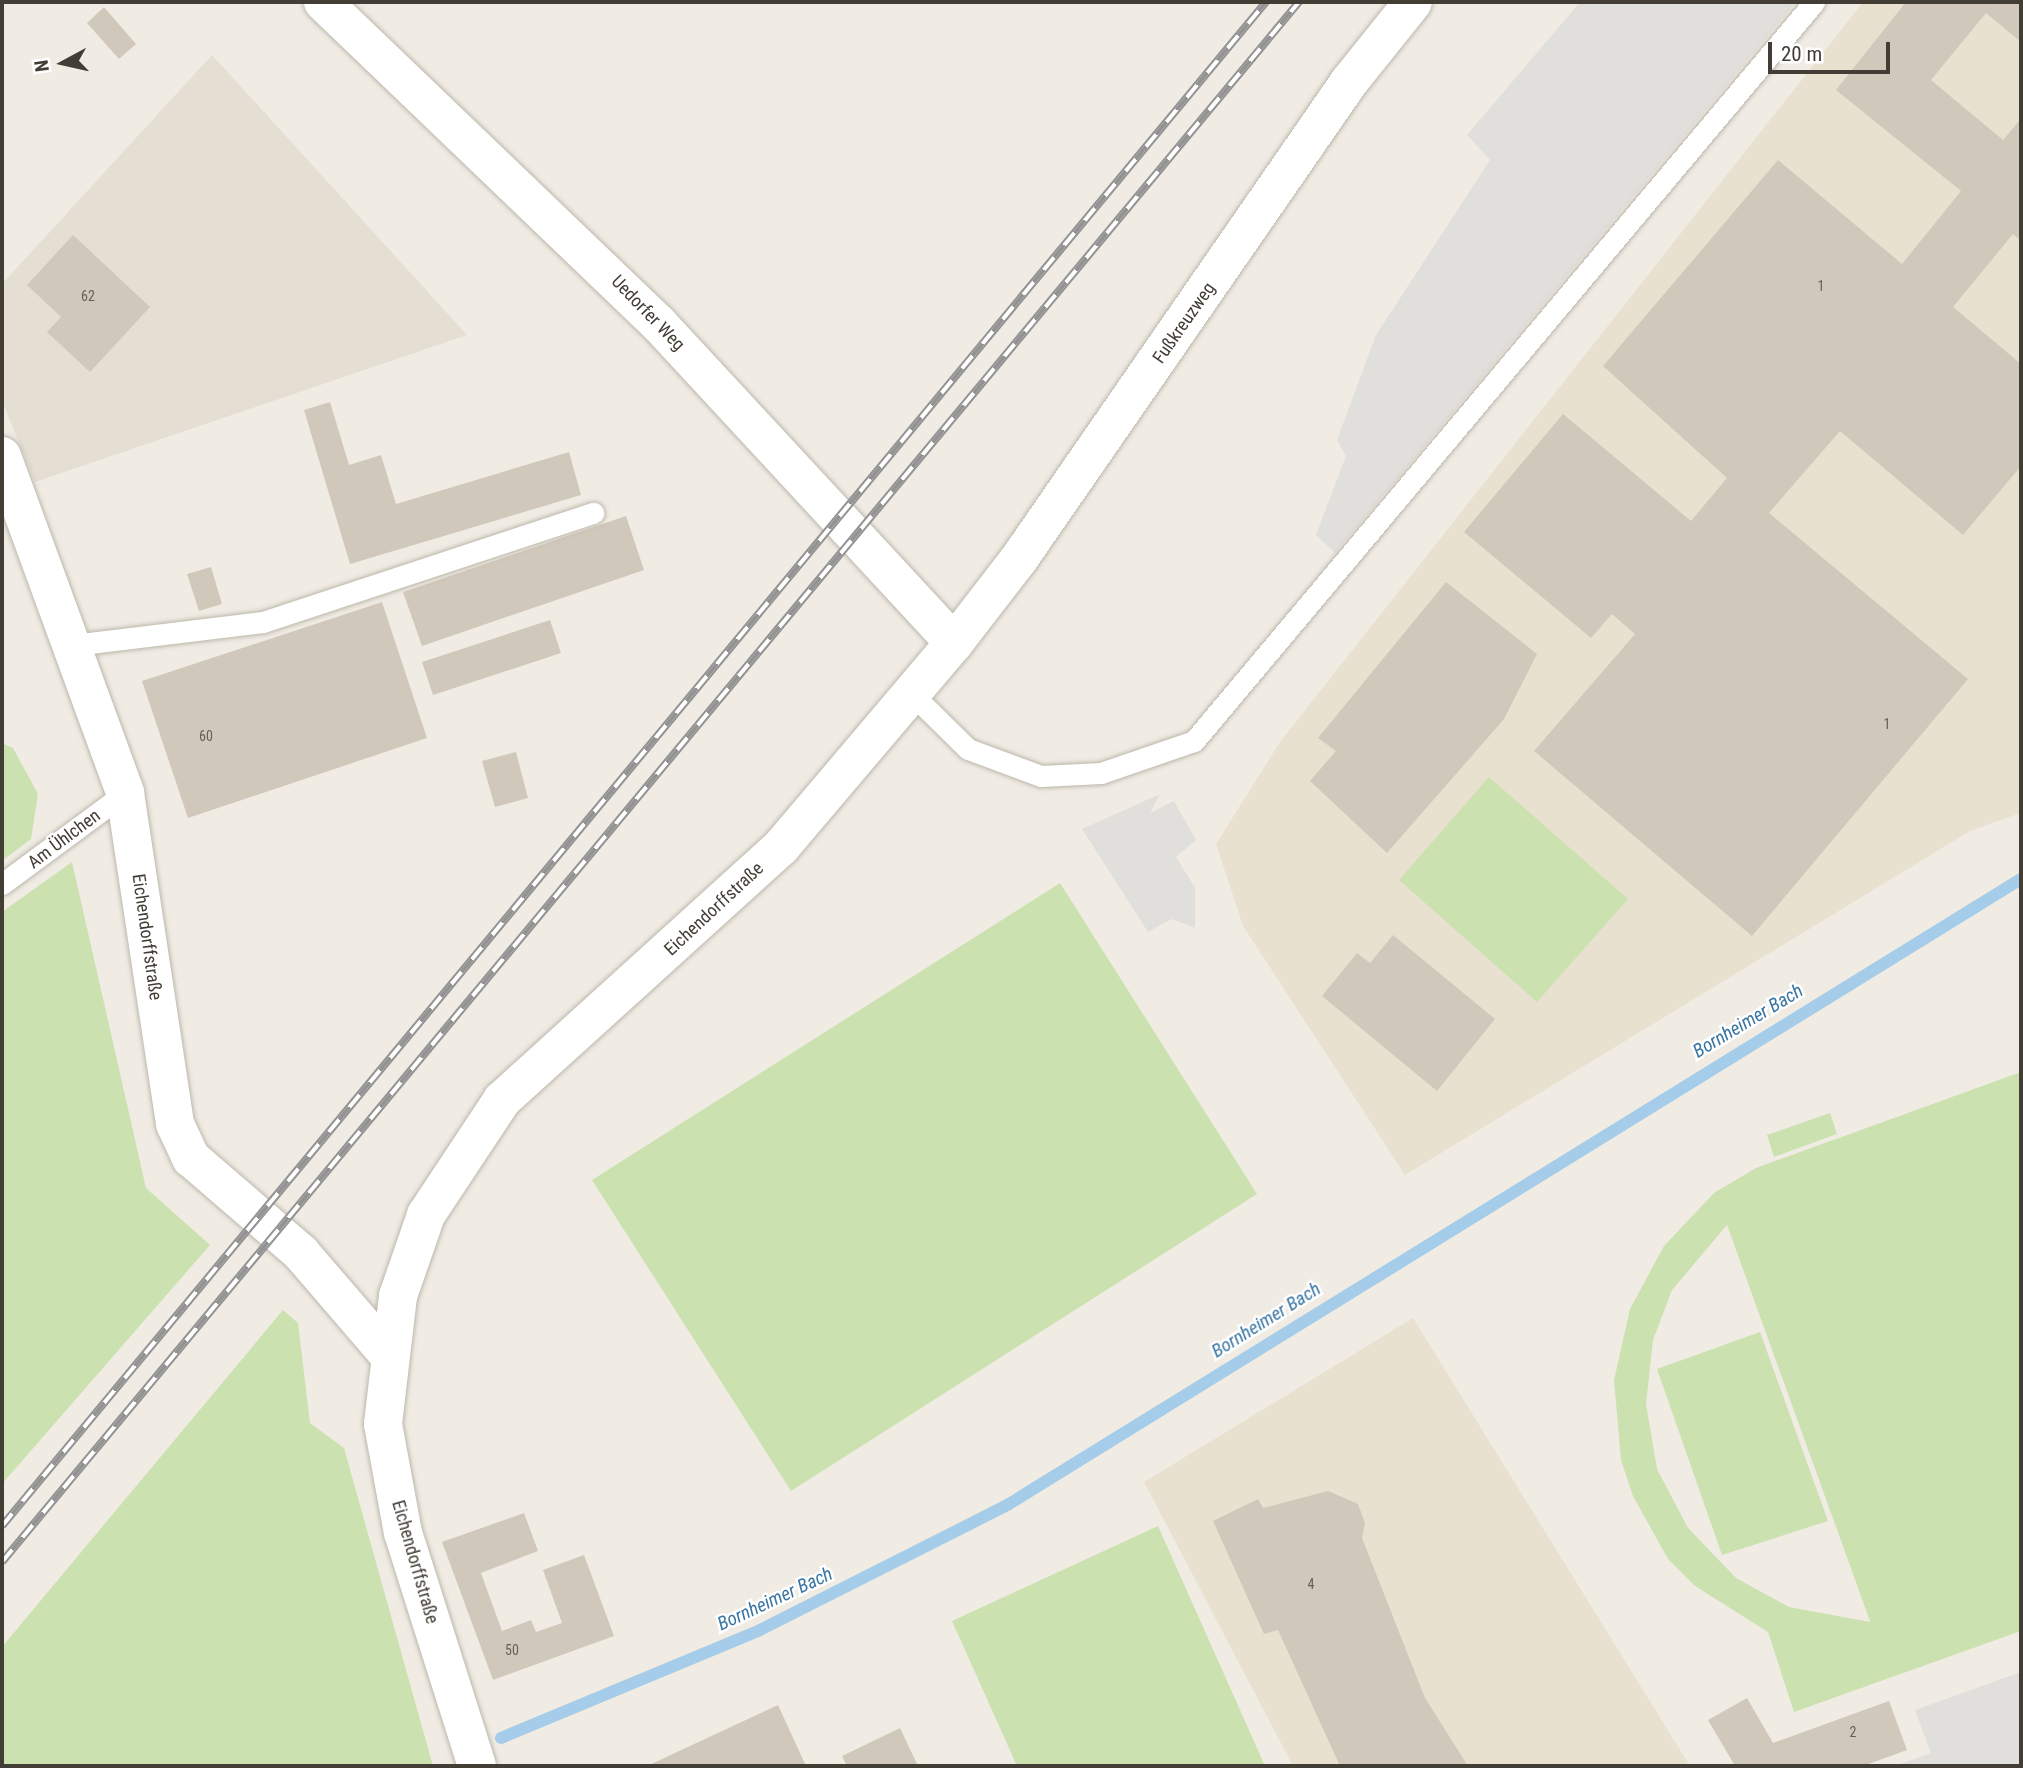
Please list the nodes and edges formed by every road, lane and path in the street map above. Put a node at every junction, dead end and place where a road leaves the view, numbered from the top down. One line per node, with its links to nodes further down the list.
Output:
1 (323, 2): 6 (street, Uedorfer Weg)
2 (1413, 2): 6 (street, Fußkreuzweg)
3 (1814, 2): 8 (lane)
4 (2, 456): 7 (street, Eichendorffstraße)
5 (593, 513): 7 (lane)
6 (954, 643): 8 (street, Eichendorffstraße)
7 (74, 645): 9 (street, Eichendorffstraße)
8 (912, 694): 11 (street, Eichendorffstraße)
9 (125, 793): 10 (lane, Am Ühlchen); 11 (street, Eichendorffstraße)
10 (2, 884)
11 (388, 1354): 12 (street, Eichendorffstraße)
12 (477, 1766)

